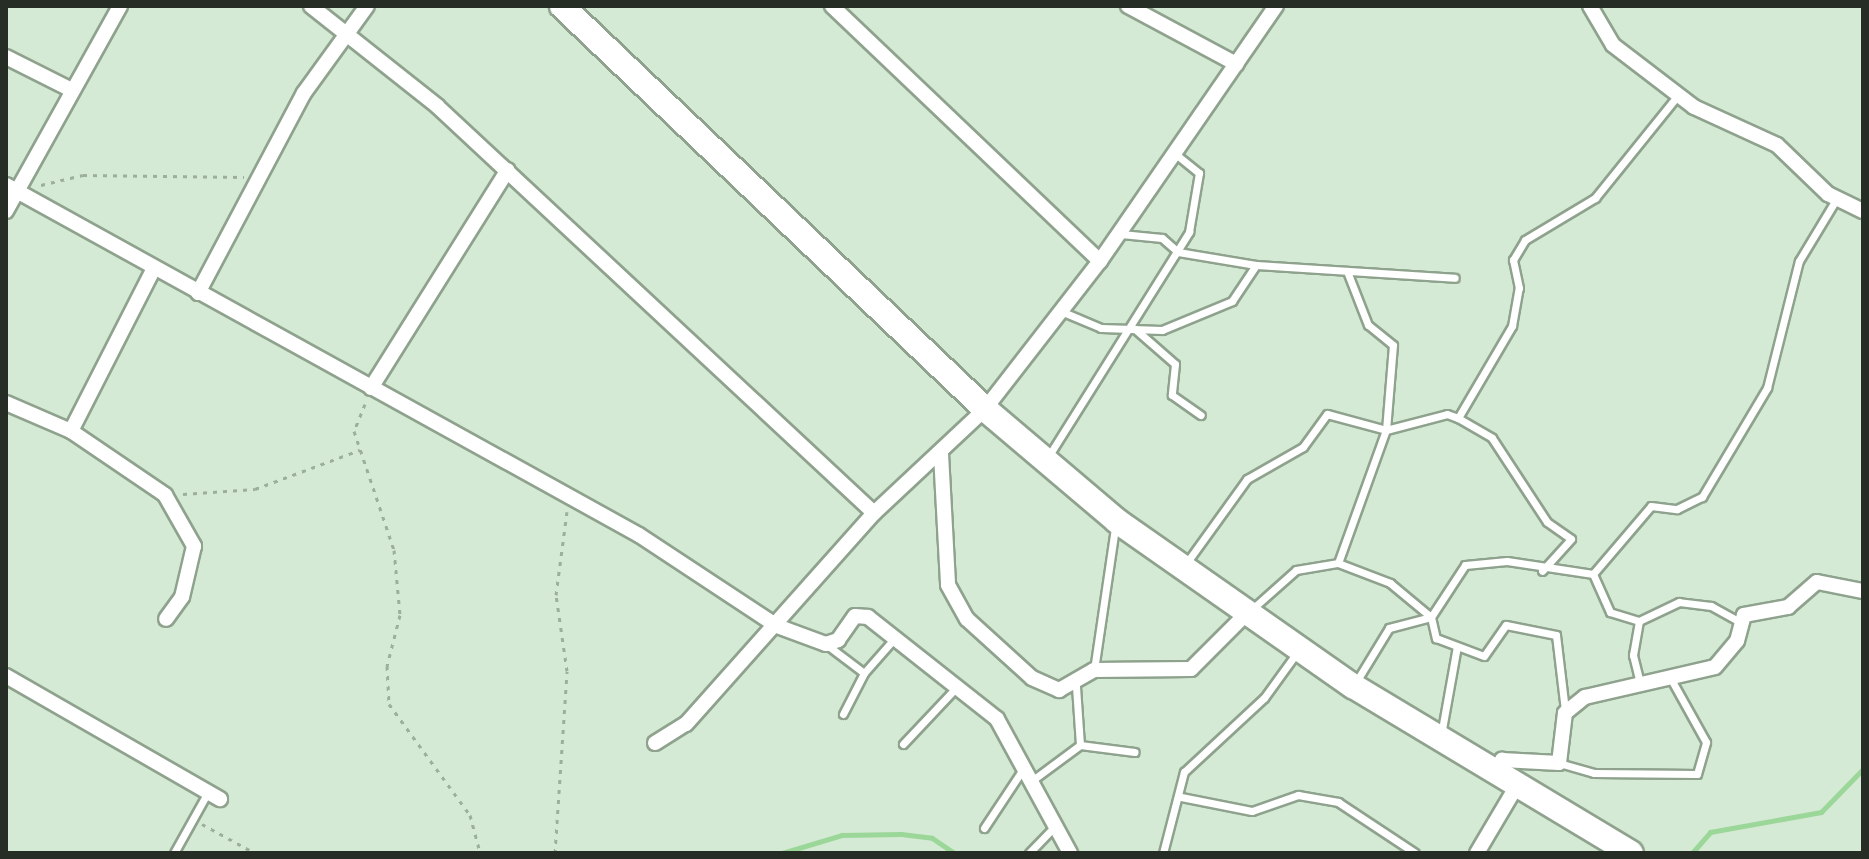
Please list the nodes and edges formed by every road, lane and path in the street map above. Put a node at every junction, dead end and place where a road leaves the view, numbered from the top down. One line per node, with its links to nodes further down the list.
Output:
1 (120, 6): 12 (street)
2 (311, 6): 9 (street)
3 (367, 6): 9 (street)
4 (562, 6): 33 (highway)
5 (832, 6): 23 (street)
6 (1128, 6): 11 (street)
7 (1276, 6): 11 (street)
8 (1590, 6): 13 (street)
9 (346, 32): 15 (street); 16 (street)
10 (6, 57): 12 (street)
11 (1236, 64): 14 (street)
12 (72, 90): 17 (street)
13 (1678, 95): 18 (street); 35 (lane)
14 (1174, 153): 21 (street); 22 (lane)
15 (508, 170): 31 (street); 43 (street)
16 (260, 177): 17 (path); 28 (street)
17 (11, 188): 19 (street); 25 (street)
18 (1837, 198): 20 (street); 48 (lane)
19 (6, 211)
20 (1863, 211)
21 (1119, 234): 22 (lane); 23 (street)
22 (1178, 252): 24 (lane); 30 (lane)
23 (1100, 261): 29 (street)
24 (1256, 265): 26 (lane); 30 (lane)
25 (153, 270): 28 (street); 37 (street)
26 (1347, 271): 27 (lane); 36 (lane)
27 (1455, 278)
28 (198, 293): 31 (street)
29 (1063, 312): 30 (lane); 33 (street)
30 (1135, 329): 34 (lane); 40 (lane)
31 (371, 388): 38 (path); 42 (street)
32 (6, 403): 37 (street)
33 (985, 409): 39 (street); 40 (highway)
34 (1201, 415)
35 (1458, 418): 36 (lane); 47 (lane)
36 (1386, 430): 45 (lane); 46 (lane)
37 (71, 431): 41 (street)
38 (360, 450): 41 (path); 85 (path)
39 (941, 454): 43 (street); 64 (street)
40 (1044, 463): 44 (highway)
41 (165, 495): 52 (street)
42 (569, 497): 55 (street); 86 (path)
43 (874, 513): 55 (street)
44 (1117, 521): 46 (highway); 60 (lane)
45 (1338, 563): 50 (lane); 51 (lane)
46 (1184, 567): 50 (highway)
47 (1542, 571): 48 (lane); 51 (lane)
48 (1593, 574): 53 (lane)
49 (1863, 591): 54 (street)
50 (1247, 613): 59 (highway); 60 (street)
51 (1431, 617): 58 (lane); 65 (lane)
52 (166, 619)
53 (1639, 621): 54 (lane); 66 (lane)
54 (1740, 622): 63 (street)
55 (777, 626): 57 (street); 71 (street)
56 (893, 640): 57 (street); 61 (lane); 67 (street)
57 (826, 644): 61 (lane)
58 (1457, 646): 68 (lane); 70 (lane)
59 (1299, 649): 65 (highway); 79 (lane)
60 (1094, 670): 64 (street)
61 (864, 673): 69 (lane)
62 (6, 676): 78 (street)
63 (1672, 681): 66 (street); 75 (lane)
64 (1076, 686): 73 (lane)
65 (1353, 686): 70 (highway)
66 (1641, 687): 68 (street)
67 (953, 691): 72 (lane); 76 (street)
68 (1565, 713): 75 (street)
69 (843, 714)
70 (1441, 738): 77 (highway)
71 (655, 743)
72 (903, 744)
73 (1080, 745): 74 (lane); 76 (lane)
74 (1135, 752)
75 (1559, 763): 77 (street)
76 (1024, 778): 81 (street); 82 (lane)
77 (1507, 781): 91 (street); 92 (highway)
78 (214, 795): 80 (lane)
79 (1181, 797): 89 (lane); 90 (lane)
80 (193, 819): 83 (lane); 84 (path)
81 (1054, 827): 87 (lane); 88 (street)
82 (984, 828)
83 (174, 853)
84 (255, 853)
85 (480, 853)
86 (555, 853)
87 (1029, 853)
88 (1070, 853)
89 (1163, 853)
90 (1415, 853)
91 (1477, 853)
92 (1631, 853)

